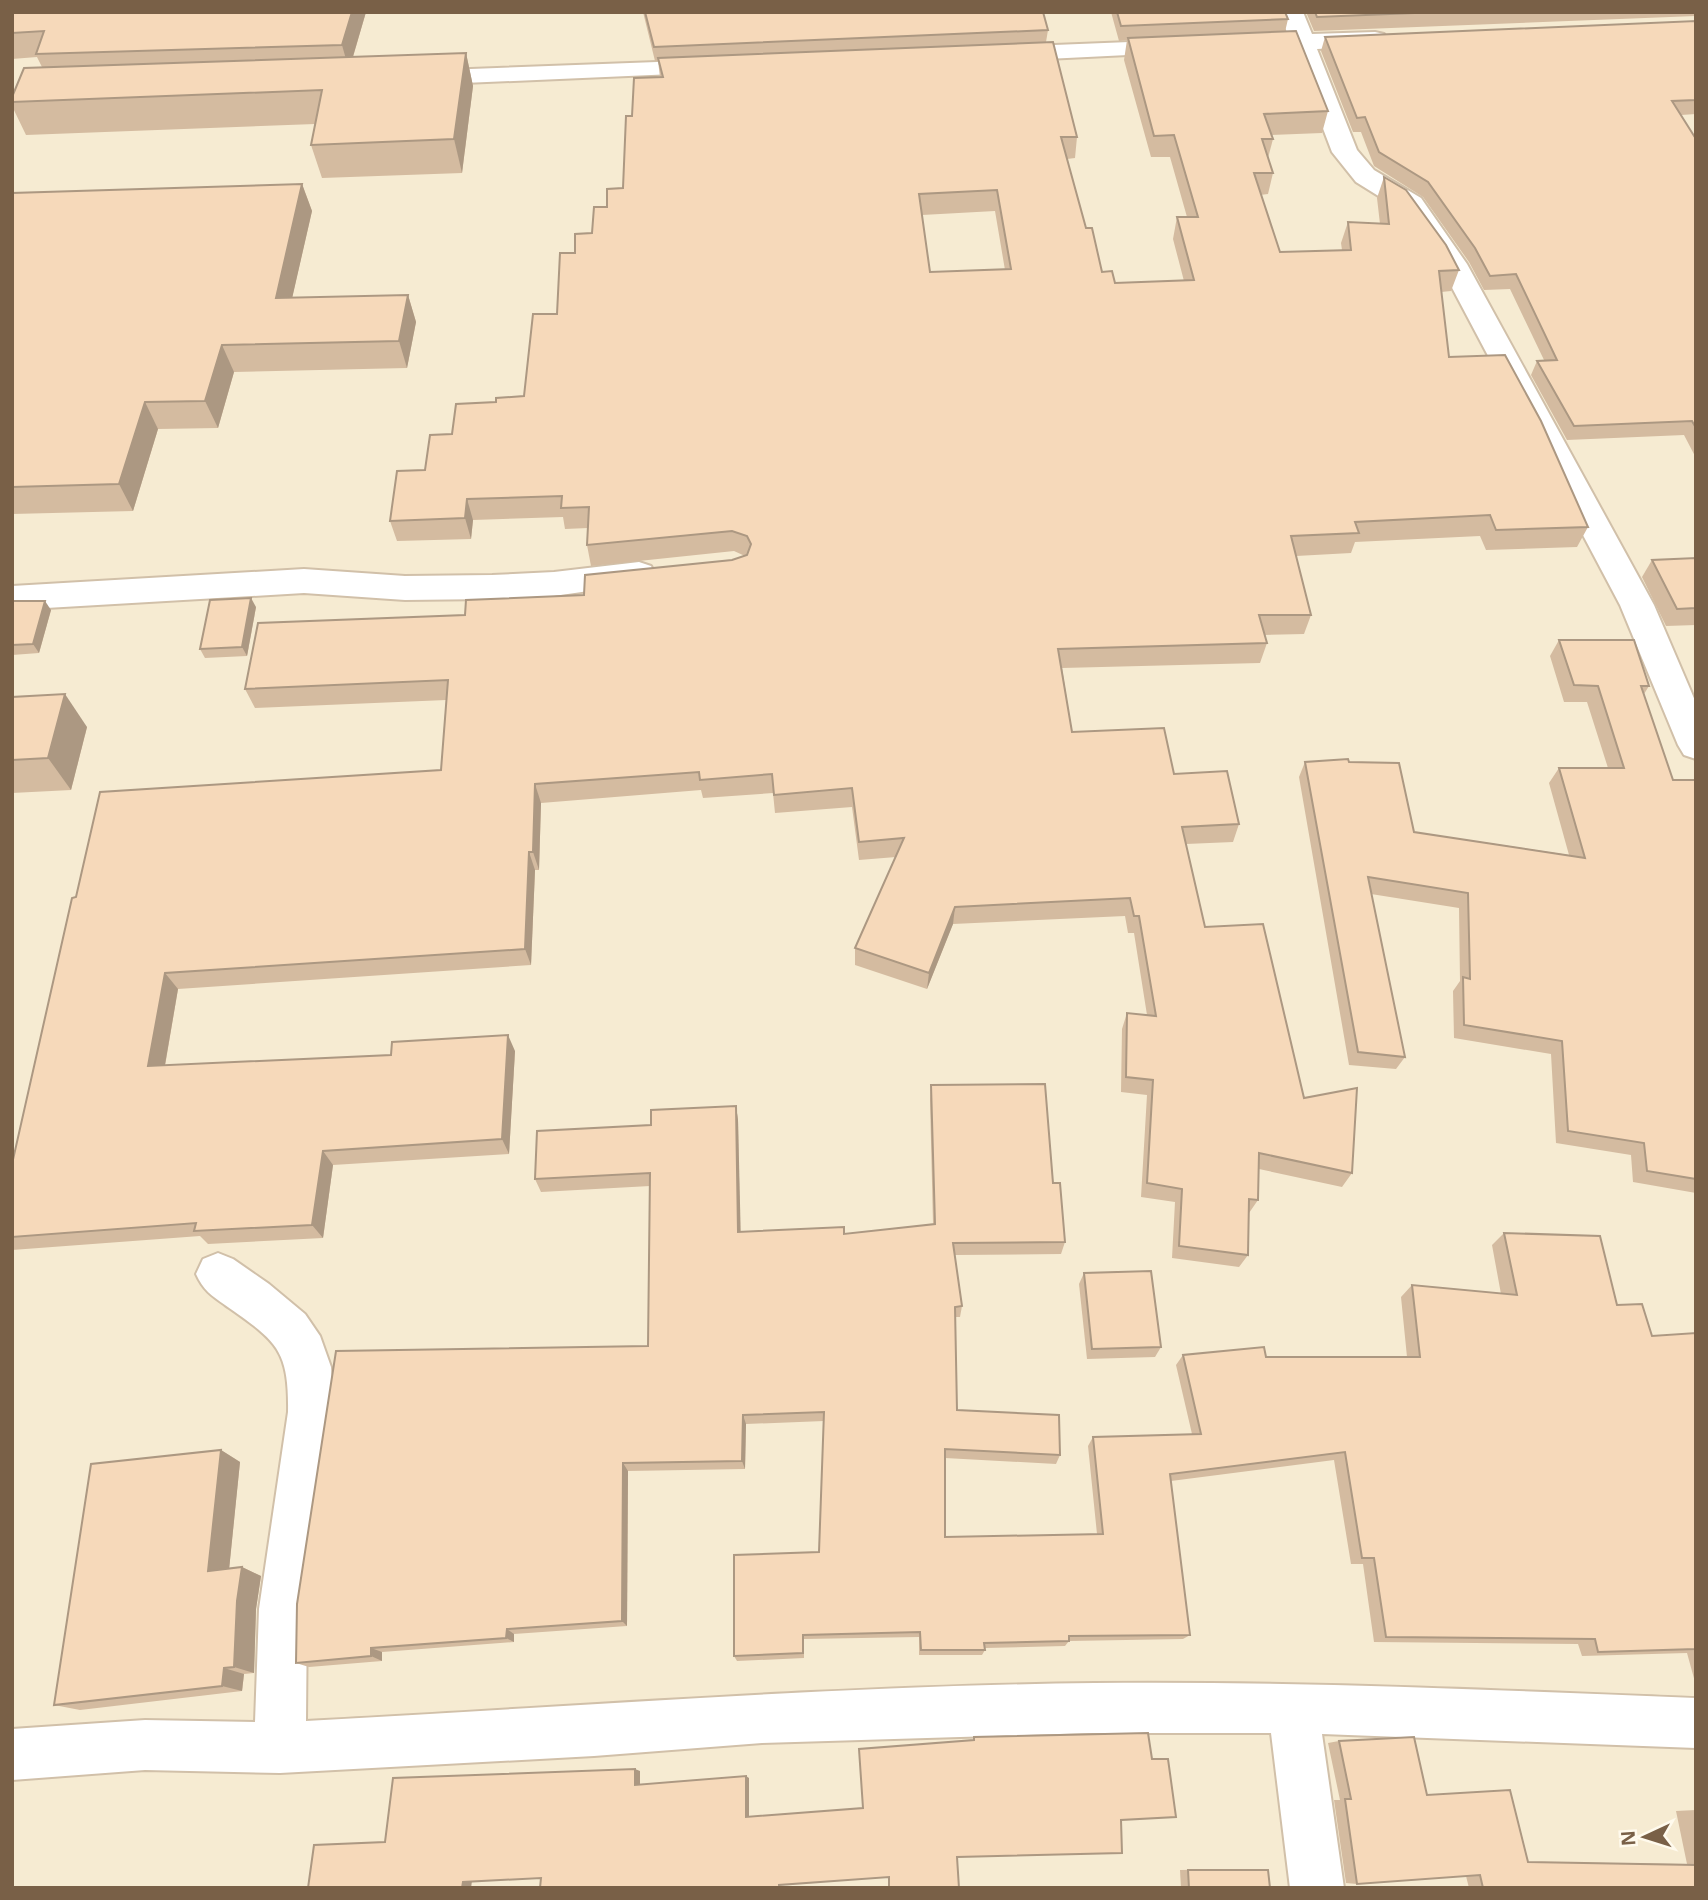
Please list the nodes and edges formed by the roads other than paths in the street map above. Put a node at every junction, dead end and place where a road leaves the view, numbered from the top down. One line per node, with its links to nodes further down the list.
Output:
1 (1291, 12): 3 (street)
2 (1400, 38): 3 (street)
3 (1302, 42): 4 (street); 11 (street)
4 (1231, 45)
5 (1203, 46): 6 (street)
6 (982, 55)
7 (738, 66): 8 (street)
8 (396, 79)
9 (668, 571): 10 (street)
10 (12, 598)
11 (1696, 745)
12 (218, 1274): 15 (street)
13 (1293, 1708): 14 (street); 15 (street); 17 (street)
14 (1696, 1723)
15 (280, 1748): 16 (street)
16 (12, 1755)
17 (1317, 1888)

